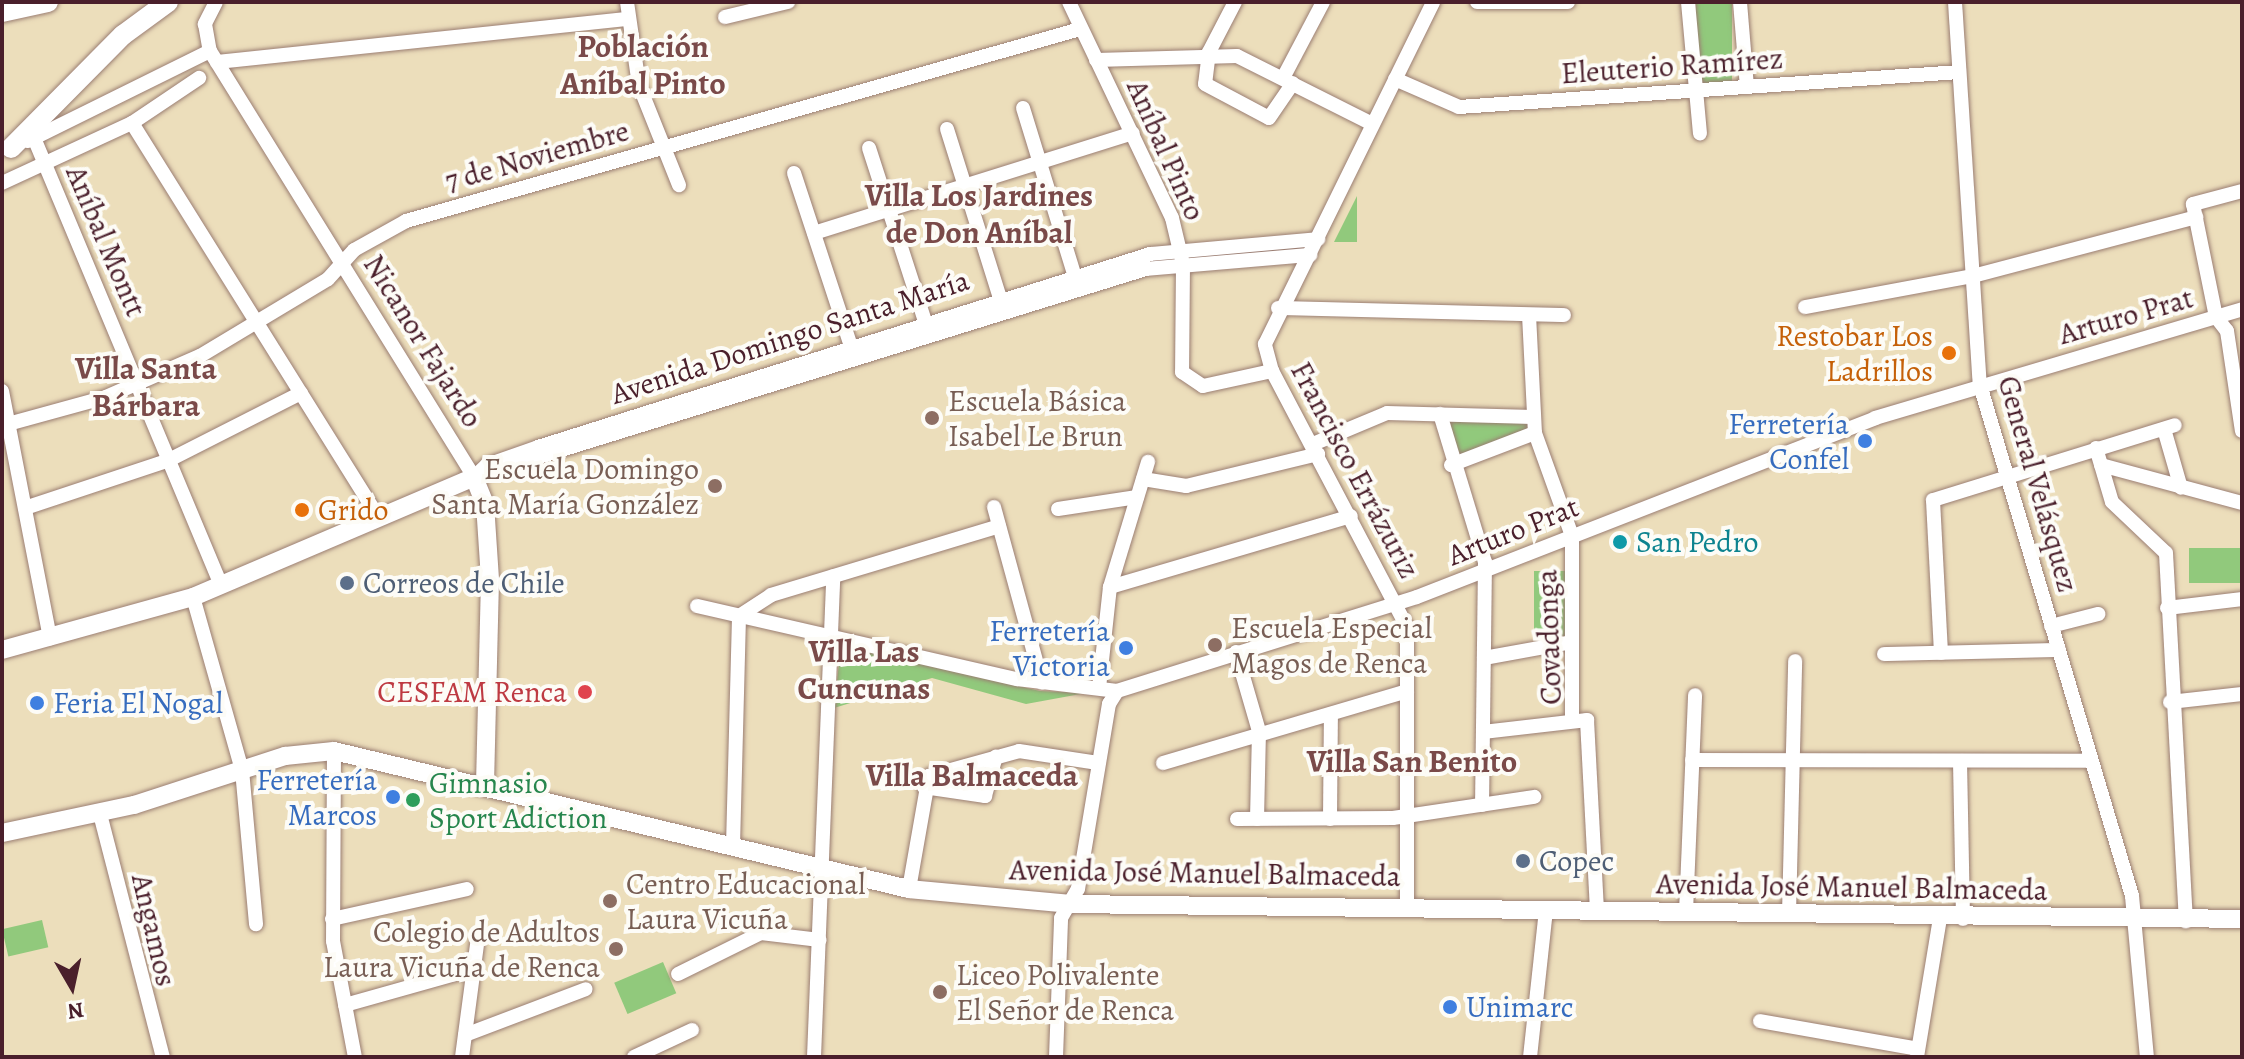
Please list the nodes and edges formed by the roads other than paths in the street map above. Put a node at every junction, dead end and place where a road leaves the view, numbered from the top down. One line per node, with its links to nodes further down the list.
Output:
1 (48, 2): 16 (highway)
2 (168, 2): 38 (highway)
3 (216, 2): 21 (street)
4 (627, 2): 18 (street)
5 (788, 2): 15 (street)
6 (1069, 2): 19 (street, Aníbal Pinto)
7 (1235, 2): 20 (street)
8 (1323, 2): 26 (street)
9 (1433, 2): 25 (street, Francisco Errázuriz)
10 (1477, 2): 11 (street)
11 (1568, 2)
12 (1688, 2): 28 (street)
13 (1740, 2): 27 (street)
14 (1955, 2): 23 (street, General Velásquez)
15 (754, 6): 17 (street)
16 (2, 12)
17 (725, 17)
18 (629, 19): 21 (street); 36 (street)
19 (1080, 29): 22 (street, Aníbal Pinto); 36 (street, 7 de Noviembre)
20 (1209, 52): 22 (street); 26 (street); 26 (street)
21 (214, 56): 35 (street); 52 (street, Nicanor Fajardo)
22 (1096, 60): 33 (street, Aníbal Pinto)
23 (1959, 72): 27 (street, Eleuterio Ramírez); 53 (street, General Velásquez)
24 (199, 78): 30 (street)
25 (1395, 79): 28 (street, Eleuterio Ramírez); 31 (street, Francisco Errázuriz)
26 (1288, 80): 31 (street)
27 (1747, 87): 28 (street, Eleuterio Ramírez)
28 (1696, 90): 34 (street)
29 (1023, 108): 39 (street)
30 (132, 123): 40 (street); 62 (street)
31 (1372, 124): 49 (street, Francisco Errázuriz)
32 (947, 129): 44 (street)
33 (1133, 133): 39 (street); 51 (street, Aníbal Pinto)
34 (1700, 133)
35 (34, 138): 38 (street); 40 (street, Aníbal Montt)
36 (662, 147): 43 (street); 52 (street, 7 de Noviembre)
37 (869, 148): 46 (street)
38 (5, 150)
39 (1039, 162): 44 (street); 54 (street)
40 (46, 166): 42 (street); 66 (street, Aníbal Montt)
41 (794, 173): 48 (street)
42 (2, 183)
43 (679, 185)
44 (965, 185): 46 (street); 55 (street)
45 (2242, 191): 47 (street)
46 (889, 209): 48 (street); 63 (street)
47 (2196, 217): 53 (street); 61 (street)
48 (814, 233): 64 (street)
49 (1318, 239): 50 (street, Francisco Errázuriz); 51 (street, Avenida Domingo Santa María)
50 (1310, 255): 51 (street, Avenida Domingo Santa María); 57 (street, Francisco Errázuriz)
51 (1182, 256): 54 (street, Avenida Domingo Santa María); 65 (street, Aníbal Pinto)
52 (342, 264): 62 (street, 7 de Noviembre); 82 (street, Nicanor Fajardo)
53 (1973, 276): 56 (street); 67 (street, General Velásquez)
54 (1077, 282): 55 (street, Avenida Domingo Santa María)
55 (1002, 306): 63 (street, Avenida Domingo Santa María)
56 (1805, 307)
57 (1278, 308): 59 (street); 65 (street, Francisco Errázuriz)
58 (2242, 309): 61 (street, Arturo Prat)
59 (1529, 315): 60 (street); 71 (street, Covadonga)
60 (1564, 315)
61 (2216, 317): 67 (street, Arturo Prat); 73 (street)
62 (257, 323): 66 (street, 7 de Noviembre); 69 (street)
63 (928, 329): 64 (street, Avenida Domingo Santa María)
64 (853, 353): 82 (street, Avenida Domingo Santa María)
65 (1272, 371): 76 (street, Francisco Errázuriz)
66 (138, 385): 72 (street, 7 de Noviembre); 77 (street, Aníbal Montt)
67 (1980, 385): 81 (street, General Velásquez); 93 (street, Arturo Prat)
68 (2, 391): 72 (street)
69 (301, 393): 77 (street); 90 (street)
70 (1440, 414): 71 (street); 76 (street); 79 (street)
71 (1533, 417): 74 (street, Covadonga)
72 (8, 424): 88 (street)
73 (2242, 431)
74 (1535, 433): 79 (street); 93 (street, Covadonga)
75 (2096, 448): 80 (street); 81 (street); 84 (street)
76 (1316, 449): 83 (street); 91 (street, Francisco Errázuriz)
77 (169, 460): 88 (street); 96 (street, Aníbal Montt)
78 (1148, 462): 83 (street)
79 (1451, 465): 94 (street)
80 (2101, 465): 84 (street); 102 (street)
81 (2006, 475): 105 (street, General Velásquez); 112 (street)
82 (474, 477): 90 (main road, Avenida Domingo Santa María); 136 (main road, Nicanor Fajardo)
83 (1143, 479): 85 (street)
84 (2181, 488): 86 (street)
85 (1137, 497): 89 (street); 97 (street)
86 (2242, 503)
87 (994, 507): 92 (street)
88 (25, 508): 107 (street)
89 (1058, 509)
90 (377, 515): 96 (main road, Avenida Domingo Santa María)
91 (1351, 516): 97 (street); 100 (street, Francisco Errázuriz)
92 (999, 526): 95 (street); 116 (street)
93 (1572, 536): 94 (street, Arturo Prat); 108 (street, Covadonga)
94 (1485, 570): 100 (street, Arturo Prat); 114 (street)
95 (833, 576): 104 (street); 106 (street)
96 (221, 585): 98 (main road, Avenida Domingo Santa María)
97 (1110, 587): 117 (street)
98 (193, 597): 107 (main road, Avenida Domingo Santa María); 135 (street)
99 (2242, 599): 102 (street)
100 (1398, 603): 111 (street, Arturo Prat); 119 (street, Francisco Errázuriz)
101 (697, 606): 104 (street, Arturo Prat)
102 (2167, 608): 122 (street)
103 (2098, 614): 105 (street)
104 (739, 616): 106 (street, Arturo Prat); 146 (street)
105 (2051, 626): 110 (street, General Velásquez)
106 (829, 636): 116 (street, Arturo Prat); 147 (street)
107 (50, 638): 109 (main road, Avenida Domingo Santa María)
108 (1572, 642): 114 (street); 124 (street, Covadonga)
109 (2, 650)
110 (2059, 650): 112 (street); 132 (street, General Velásquez)
111 (1236, 652): 118 (street, Arturo Prat); 126 (street)
112 (1941, 653): 113 (street)
113 (1884, 654)
114 (1484, 658): 125 (street)
115 (1795, 661): 130 (street)
116 (1042, 683): 117 (street, Arturo Prat)
117 (1099, 688): 118 (street, Arturo Prat)
118 (1117, 691): 133 (street)
119 (1407, 691): 123 (street); 141 (street, Francisco Errázuriz)
120 (2242, 694): 122 (street)
121 (1695, 695): 129 (street)
122 (2170, 702): 161 (street)
123 (1331, 714): 126 (street); 144 (street)
124 (1572, 716): 125 (street); 153 (street, Covadonga)
125 (1483, 732): 139 (street)
126 (1259, 734): 134 (street); 143 (street)
127 (334, 751): 135 (main road, Avenida José Manuel Balmaceda); 136 (main road, Avenida José Manuel Balmaceda); 157 (street)
128 (996, 756): 133 (street); 137 (street); 137 (street)
129 (1692, 760): 130 (street); 154 (street)
130 (1792, 760): 131 (street); 155 (street)
131 (1960, 761): 132 (street); 158 (street)
132 (2091, 761): 160 (street, General Velásquez)
133 (1098, 763): 150 (street)
134 (1163, 763)
135 (242, 770): 140 (main road, Avenida José Manuel Balmaceda); 162 (street)
136 (485, 786): 146 (main road, Avenida José Manuel Balmaceda)
137 (924, 787): 149 (street)
138 (1534, 797): 139 (street)
139 (1482, 805): 141 (street)
140 (100, 814): 145 (main road, Avenida José Manuel Balmaceda); 173 (street, Angamos)
141 (1407, 817): 144 (street); 151 (street, Francisco Errázuriz)
142 (1237, 819): 143 (street)
143 (1257, 819): 144 (street)
144 (1330, 819)
145 (2, 833)
146 (733, 846): 147 (main road, Avenida José Manuel Balmaceda)
147 (824, 869): 149 (main road, Avenida José Manuel Balmaceda); 164 (street)
148 (467, 889): 157 (street)
149 (909, 889): 150 (main road, Avenida José Manuel Balmaceda)
150 (1070, 904): 151 (main road, Avenida José Manuel Balmaceda); 178 (street)
151 (1407, 904): 152 (main road, Avenida José Manuel Balmaceda)
152 (1546, 909): 153 (main road, Avenida José Manuel Balmaceda); 179 (street)
153 (1597, 910): 154 (main road, Avenida José Manuel Balmaceda)
154 (1686, 912): 155 (main road, Avenida José Manuel Balmaceda)
155 (1789, 914): 156 (main road, Avenida José Manuel Balmaceda)
156 (1940, 918): 158 (main road, Avenida José Manuel Balmaceda); 172 (street)
157 (332, 919): 168 (street)
158 (1963, 919): 160 (main road, Avenida José Manuel Balmaceda)
159 (2242, 919): 161 (main road, Avenida José Manuel Balmaceda)
160 (2135, 921): 161 (main road, Avenida José Manuel Balmaceda); 180 (street, General Velásquez)
161 (2186, 921)
162 (256, 924)
163 (478, 937): 165 (street)
164 (820, 940): 166 (street); 177 (street)
165 (473, 969): 168 (street); 171 (street)
166 (678, 974)
167 (586, 989): 171 (street)
168 (345, 1005): 174 (street)
169 (1760, 1021): 172 (street)
170 (692, 1030): 176 (street)
171 (465, 1035): 175 (street)
172 (1917, 1053)
173 (163, 1057)
174 (355, 1057)
175 (462, 1057)
176 (634, 1057)
177 (814, 1057)
178 (1056, 1057)
179 (1530, 1057)
180 (2147, 1057)

